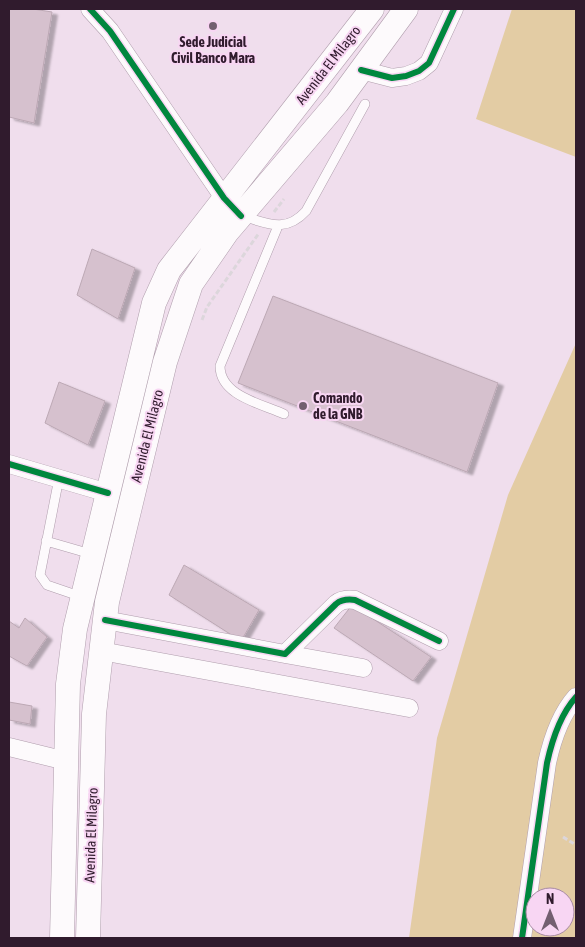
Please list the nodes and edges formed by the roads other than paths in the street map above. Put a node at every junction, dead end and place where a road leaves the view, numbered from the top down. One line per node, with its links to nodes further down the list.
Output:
1 (90, 9): 7 (street)
2 (372, 9): 7 (main road, Avenida El Milagro)
3 (406, 9): 5 (main road, Avenida El Milagro)
4 (454, 9): 5 (street)
5 (361, 70): 8 (main road, Avenida El Milagro)
6 (365, 104): 9 (lane)
7 (224, 198): 8 (street); 13 (main road, Avenida El Milagro)
8 (241, 216): 9 (lane); 17 (main road, Avenida El Milagro)
9 (278, 226): 10 (lane)
10 (284, 414)
11 (9, 464): 12 (street)
12 (59, 478): 13 (street); 14 (lane)
13 (108, 493): 15 (main road, Avenida El Milagro)
14 (46, 541): 15 (lane); 16 (lane)
15 (92, 554): 16 (main road, Avenida El Milagro)
16 (82, 597): 25 (main road, Avenida El Milagro)
17 (105, 620): 19 (main road, Avenida El Milagro); 20 (street)
18 (439, 641): 20 (street)
19 (101, 651): 23 (street); 27 (main road, Avenida El Milagro)
20 (285, 654): 21 (street)
21 (363, 668)
22 (576, 697): 28 (street)
23 (409, 708)
24 (9, 747): 25 (street)
25 (66, 761): 26 (main road, Avenida El Milagro)
26 (62, 938)
27 (88, 938)
28 (522, 938)

